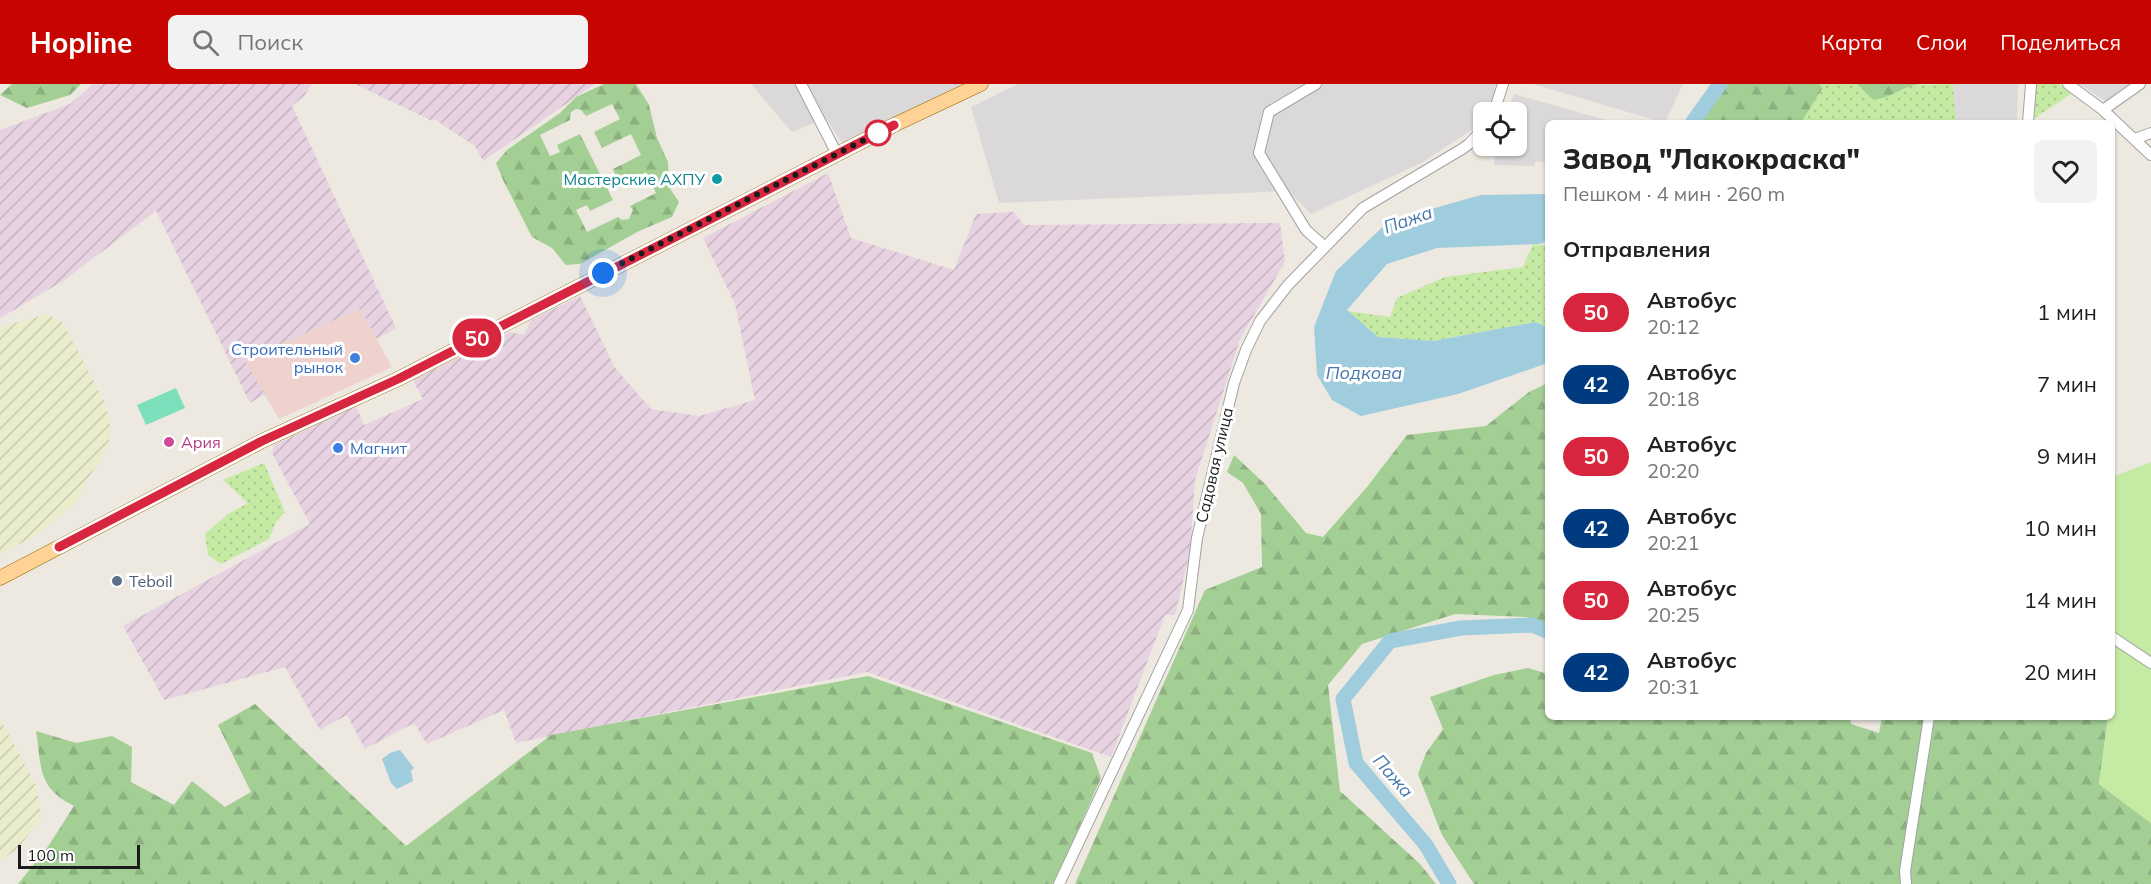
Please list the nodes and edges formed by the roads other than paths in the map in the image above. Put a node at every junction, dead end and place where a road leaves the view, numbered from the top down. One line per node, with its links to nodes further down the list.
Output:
1 (801, 84): 16 (street)
2 (981, 84): 16 (main road)
3 (1316, 84): 18 (street)
4 (1503, 84): 8 (street)
5 (2031, 84): 10 (street)
6 (2068, 84): 9 (street)
7 (2140, 84): 9 (street)
8 (1497, 102)
9 (2103, 110): 11 (street)
10 (2028, 120)
11 (2114, 120)
12 (2115, 121): 15 (street)
13 (2151, 133): 15 (street)
14 (1473, 140): 18 (street, Садовая улица)
15 (2135, 140): 17 (street)
16 (837, 154): 19 (main road)
17 (2151, 155)
18 (1325, 247): 23 (street, Садовая улица)
19 (0, 578)
20 (2115, 639): 21 (street)
21 (2151, 663)
22 (1929, 720): 24 (street)
23 (1059, 884)
24 (1906, 884)

